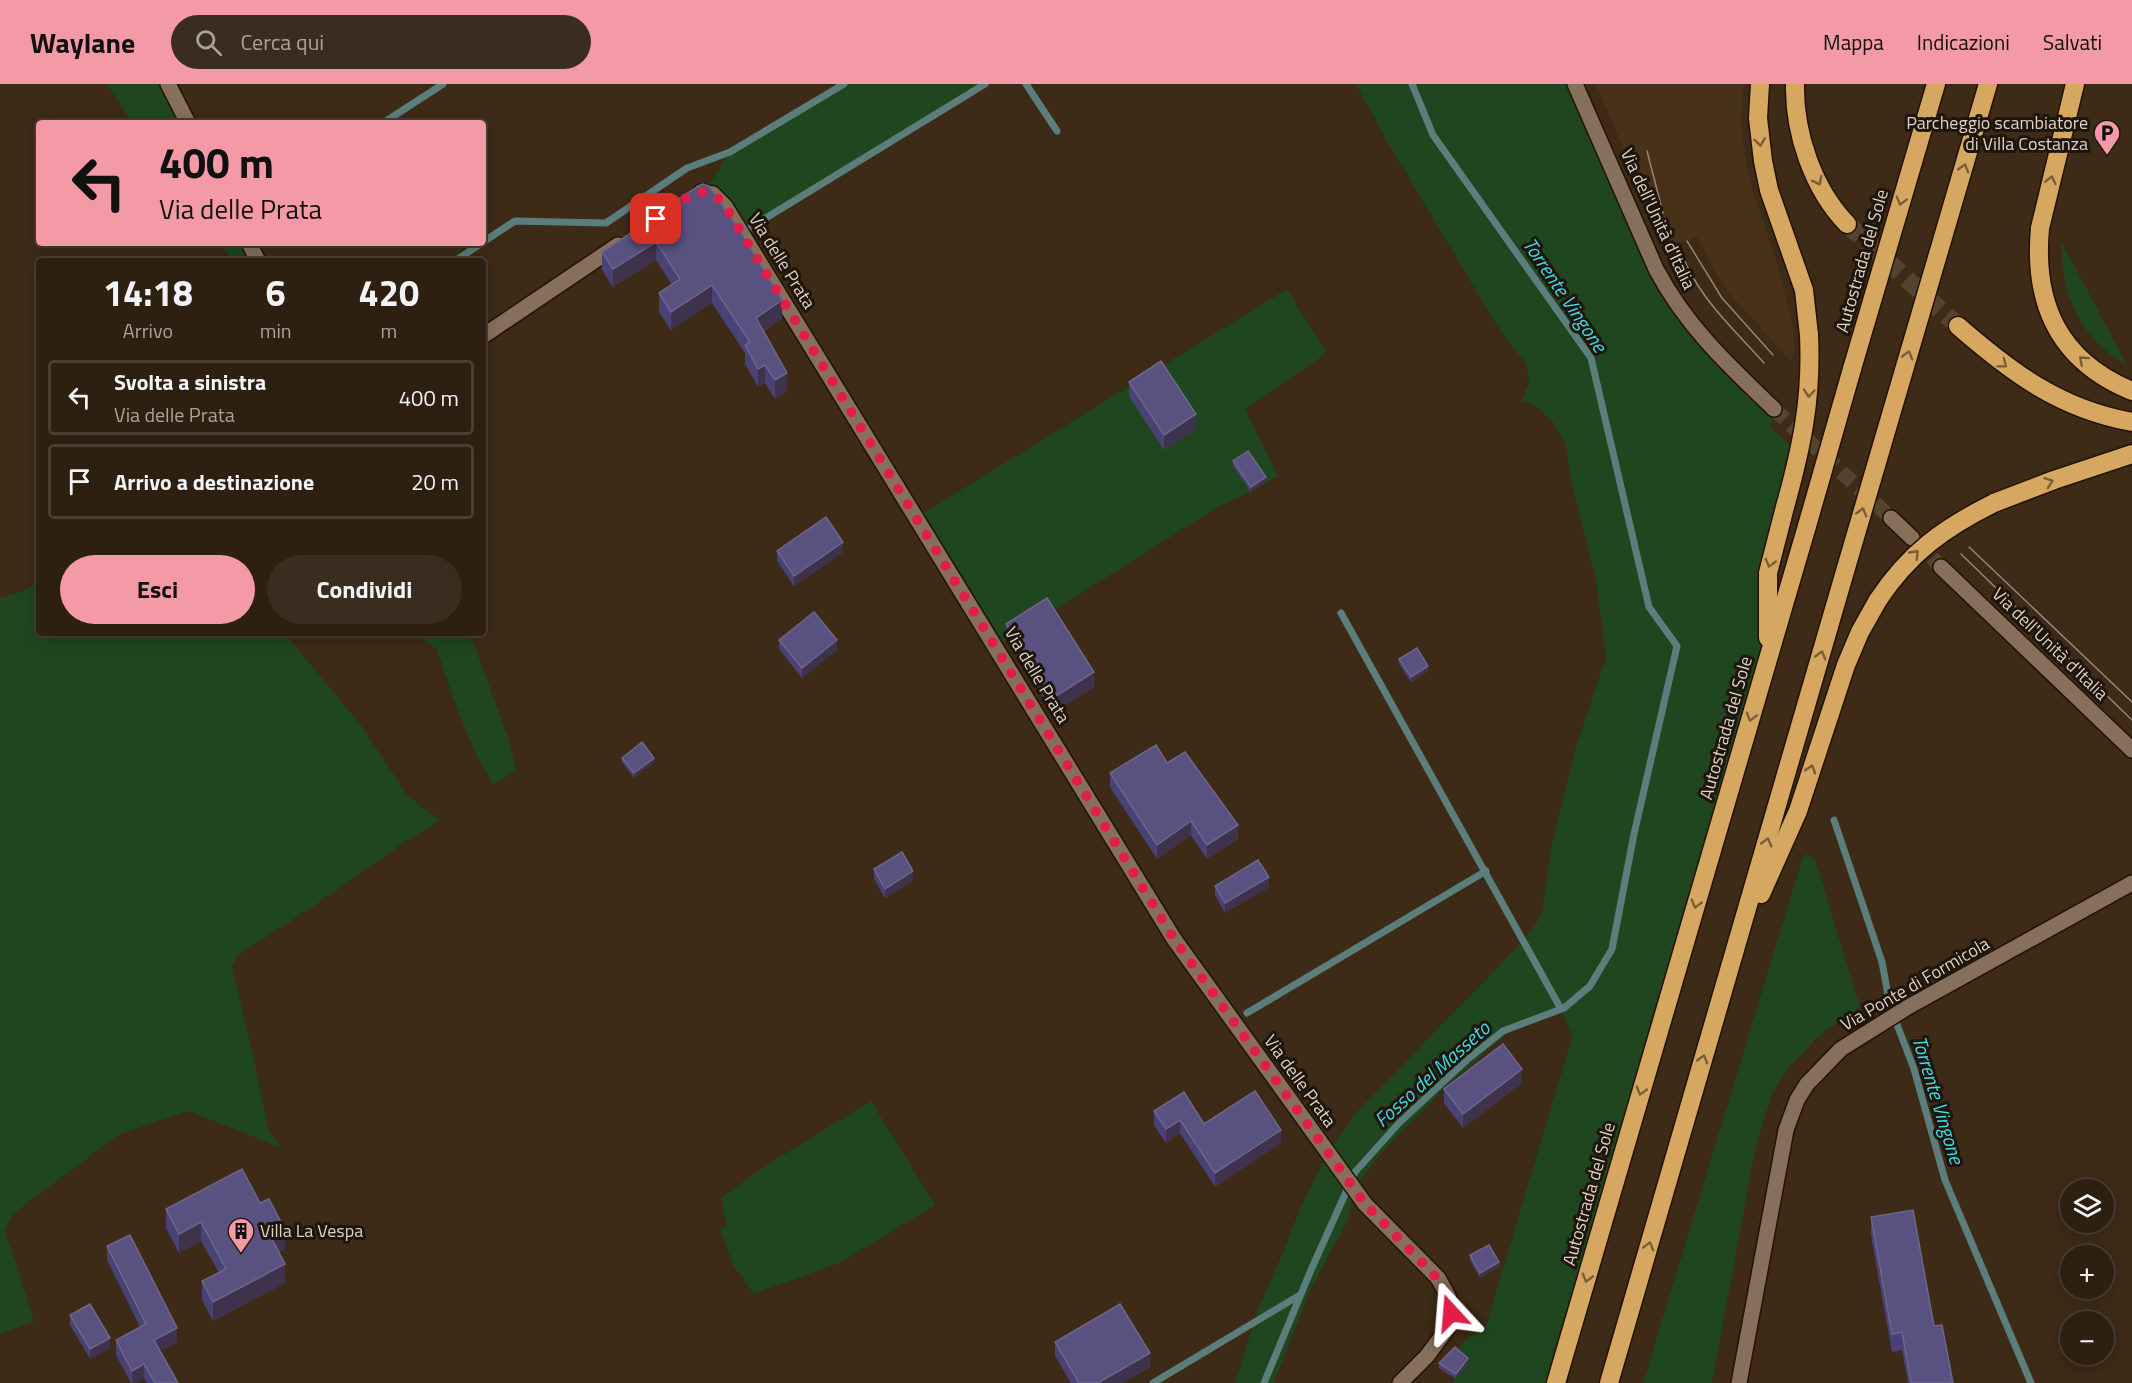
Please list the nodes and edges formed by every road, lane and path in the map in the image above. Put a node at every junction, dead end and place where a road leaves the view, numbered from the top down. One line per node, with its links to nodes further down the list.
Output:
1 (168, 84): 8 (street)
2 (1575, 84): 15 (street, Via dell'Unità d'Italia)
3 (1760, 84): 21 (highway, one-way to 21, bridge)
4 (1794, 84): 10 (highway, one-way to 10)
5 (1936, 84): 21 (highway, Autostrada del Sole, one-way to 21, bridge)
6 (1988, 84): 24 (highway, one-way to 6, bridge)
7 (2075, 84): 14 (highway, one-way to 7)
8 (186, 120)
9 (685, 200): 25 (street, Via delle Prata)
10 (1847, 224)
11 (627, 239): 13 (street)
12 (1958, 326): 16 (highway, one-way to 16)
13 (486, 334)
14 (2132, 392)
15 (1774, 409)
16 (2132, 422)
17 (2132, 454): 24 (highway, one-way to 17, bridge)
18 (1892, 518): 19 (street)
19 (1912, 538)
20 (1941, 567): 22 (street, Via dell'Unità d'Italia)
21 (1768, 660): 26 (highway, Autostrada del Sole, one-way to 26)
22 (2132, 750)
23 (2132, 883): 28 (street, Via Ponte di Formicola)
24 (1733, 959): 27 (highway, one-way to 24)
25 (1400, 1383)
26 (1556, 1383)
27 (1609, 1383)
28 (1739, 1383)

